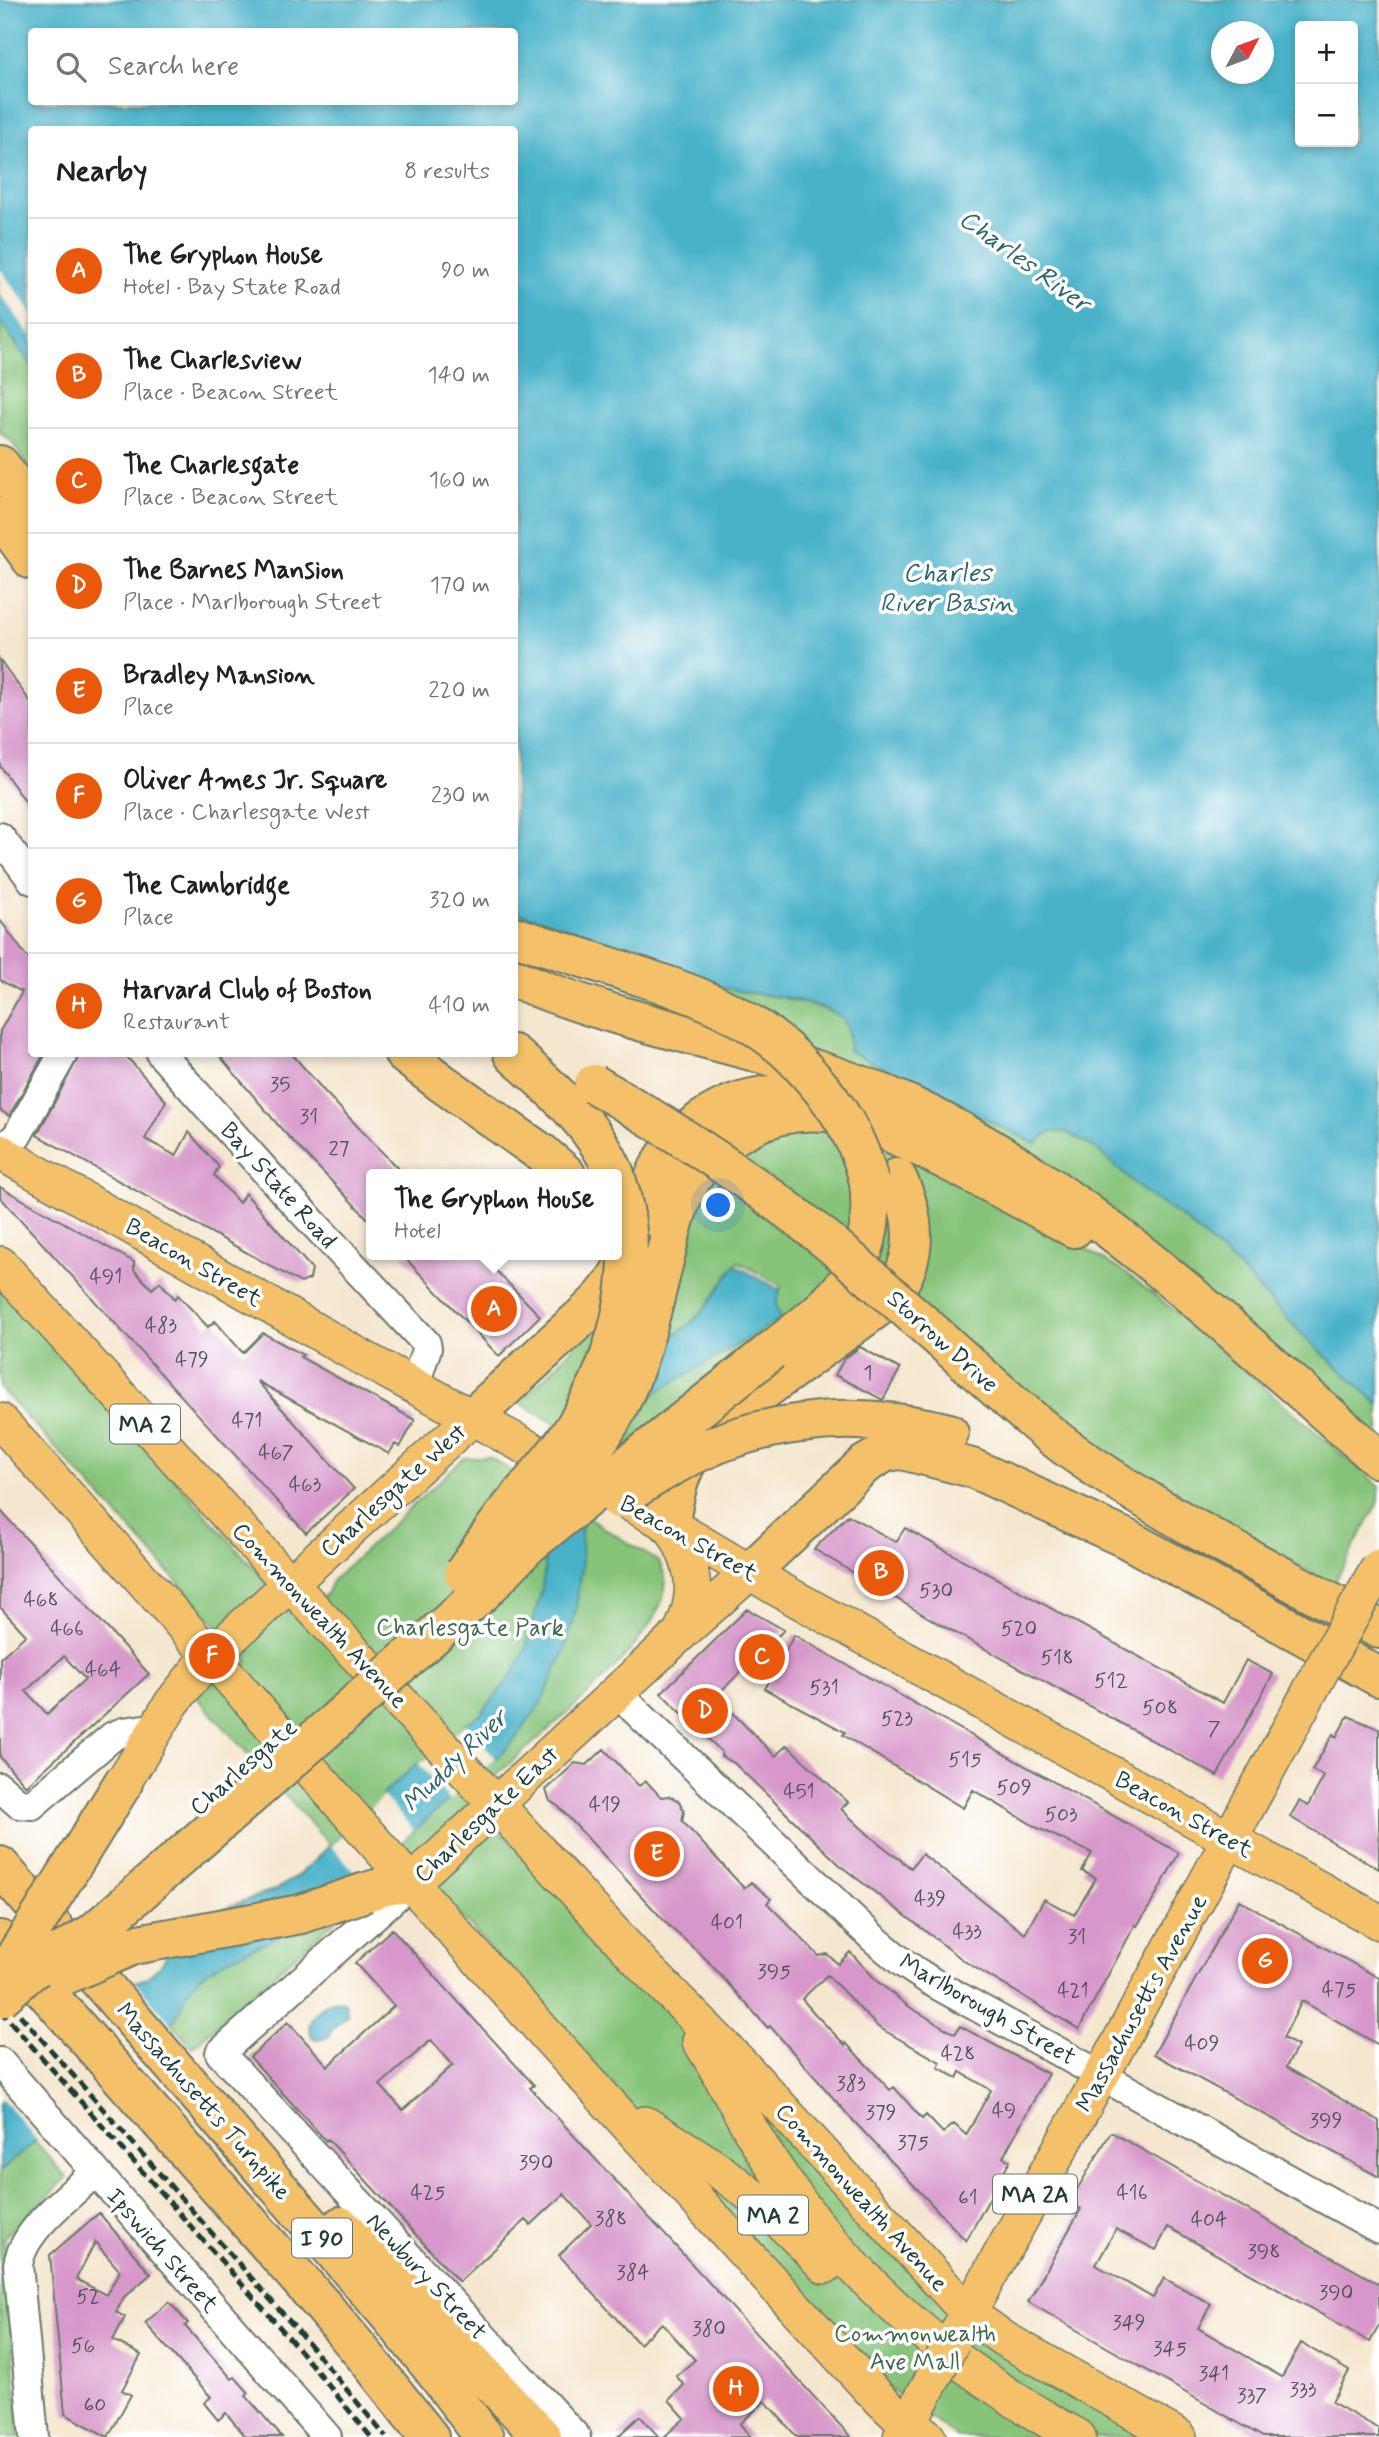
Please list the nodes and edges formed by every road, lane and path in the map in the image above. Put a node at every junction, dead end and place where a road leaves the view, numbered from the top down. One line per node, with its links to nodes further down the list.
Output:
1 (0, 465): 2 (highway)
2 (28, 504)
3 (0, 516): 4 (highway)
4 (28, 554)
5 (0, 837): 6 (street)
6 (28, 875)
7 (518, 937): 19 (highway, bridge)
8 (518, 979): 23 (highway)
9 (518, 1045): 14 (highway, Storrow Drive)
10 (61, 1057): 16 (street)
11 (164, 1057): 25 (street, Bay State Road)
12 (408, 1057): 17 (highway)
13 (518, 1057): 14 (highway)
14 (584, 1098): 18 (highway); 35 (highway, Storrow Drive, bridge)
15 (853, 1117): 23 (highway); 24 (highway); 33 (highway, bridge)
16 (0, 1152): 25 (main road, Beacon Street)
17 (560, 1169)
18 (612, 1169)
19 (883, 1180): 29 (highway); 33 (highway, bridge)
20 (622, 1197): 33 (highway, bridge)
21 (598, 1260): 24 (highway)
22 (0, 1264): 34 (main road, Commonwealth Avenue / MA 2)
23 (1177, 1285): 28 (highway)
24 (582, 1316): 26 (highway)
25 (414, 1387): 26 (main road, Beacon Street)
26 (472, 1418): 29 (main road, Beacon Street, bridge); 34 (main road, Charlesgate West)
27 (0, 1421): 37 (main road, MA 2)
28 (1379, 1459)
29 (670, 1525): 32 (main road, Beacon Street); 36 (main road)
30 (1127, 1539): 32 (highway); 33 (highway, bridge); 38 (highway)
31 (1379, 1567): 44 (main road, Massachusetts Avenue / MA 2A, bridge)
32 (750, 1572): 36 (main road, Charlesgate East); 44 (main road, Beacon Street)
33 (473, 1583): 50 (highway, Charlesgate, bridge)
34 (290, 1584): 37 (main road, Charlesgate West); 43 (main road, Commonwealth Avenue / MA 2)
35 (1379, 1629)
36 (680, 1634): 39 (main road, Charlesgate East)
37 (209, 1656): 40 (main road, Charlesgate West); 46 (main road, MA 2)
38 (1379, 1677)
39 (617, 1693): 43 (main road, Charlesgate East); 55 (street, Marlborough Street)
40 (158, 1727): 41 (main road, Charlesgate West); 42 (street)
41 (123, 1783): 50 (highway, bridge)
42 (0, 1787)
43 (487, 1794): 46 (main road, Charlesgate East); 49 (main road, Commonwealth Avenue / MA 2)
44 (1231, 1839): 47 (main road, Beacon Street); 55 (main road, Massachusetts Avenue / MA 2A)
45 (0, 1866): 57 (highway, Massachusetts Turnpike / I 90)
46 (399, 1869): 52 (highway, bridge); 53 (street, Charlesgate East); 56 (main road, MA 2)
47 (1379, 1922)
48 (0, 1940): 64 (highway, Massachusetts Turnpike / I 90)
49 (643, 1965): 60 (main road, Commonwealth Avenue); 69 (main road, Commonwealth Avenue / MA 2)
50 (16, 1976): 51 (highway, Charlesgate, bridge)
51 (0, 1998)
52 (0, 2007)
53 (220, 2053): 67 (street, Newbury Street)
54 (0, 2062): 58 (street, Ipswich Street)
55 (1102, 2074): 59 (street, Marlborough Street); 60 (main road, Massachusetts Avenue / MA 2A)
56 (592, 2083): 61 (main road); 68 (main road, MA 2)
57 (223, 2124): 65 (highway, Massachusetts Turnpike / I 90); 66 (highway)
58 (95, 2172): 62 (street); 63 (street, Ipswich Street)
59 (1379, 2229)
60 (960, 2328): 61 (main road, Massachusetts Avenue / MA 2A, bridge); 70 (main road, Commonwealth Avenue)
61 (912, 2432)
62 (34, 2437)
63 (327, 2437)
64 (429, 2437)
65 (484, 2437)
66 (542, 2437)
67 (576, 2437)
68 (1034, 2437)
69 (1078, 2437)
70 (1179, 2437)

